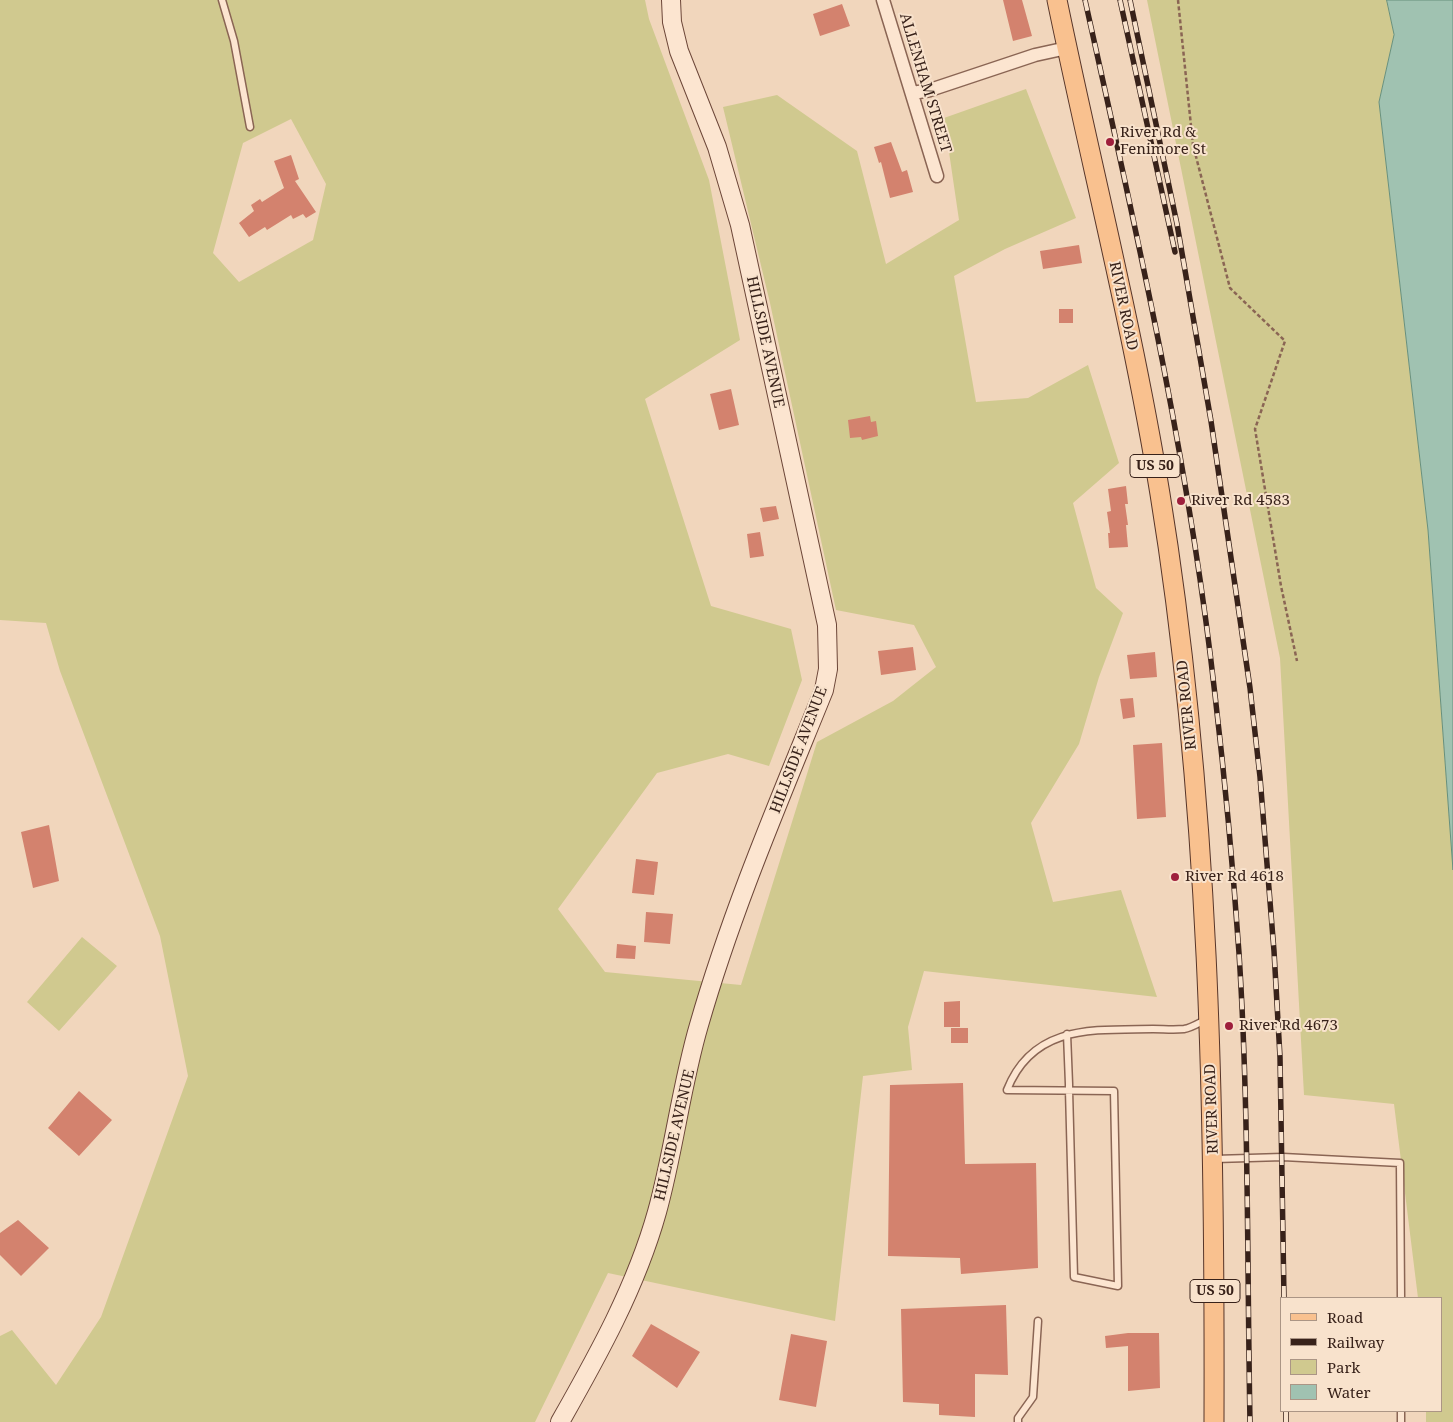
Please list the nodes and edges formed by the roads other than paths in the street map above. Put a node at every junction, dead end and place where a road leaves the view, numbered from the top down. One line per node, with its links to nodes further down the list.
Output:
1 (222, 0): 7 (lane)
2 (671, 0): 15 (street, HILLSIDE AVENUE)
3 (883, 0): 6 (street, ALLENHAM STREET)
4 (1057, 0): 5 (main road, RIVER ROAD / US 50)
5 (1067, 48): 6 (street); 9 (main road, RIVER ROAD / US 50)
6 (913, 93): 8 (street, ALLENHAM STREET)
7 (250, 127)
8 (937, 176)
9 (1208, 1018): 10 (lane); 12 (main road, RIVER ROAD / US 50)
10 (1066, 1034): 11 (lane); 11 (lane)
11 (1069, 1090): 11 (lane)
12 (1214, 1159): 13 (lane); 17 (main road, RIVER ROAD / US 50)
13 (1401, 1297)
14 (1038, 1322): 16 (lane)
15 (560, 1422)
16 (1018, 1422)
17 (1214, 1422)

